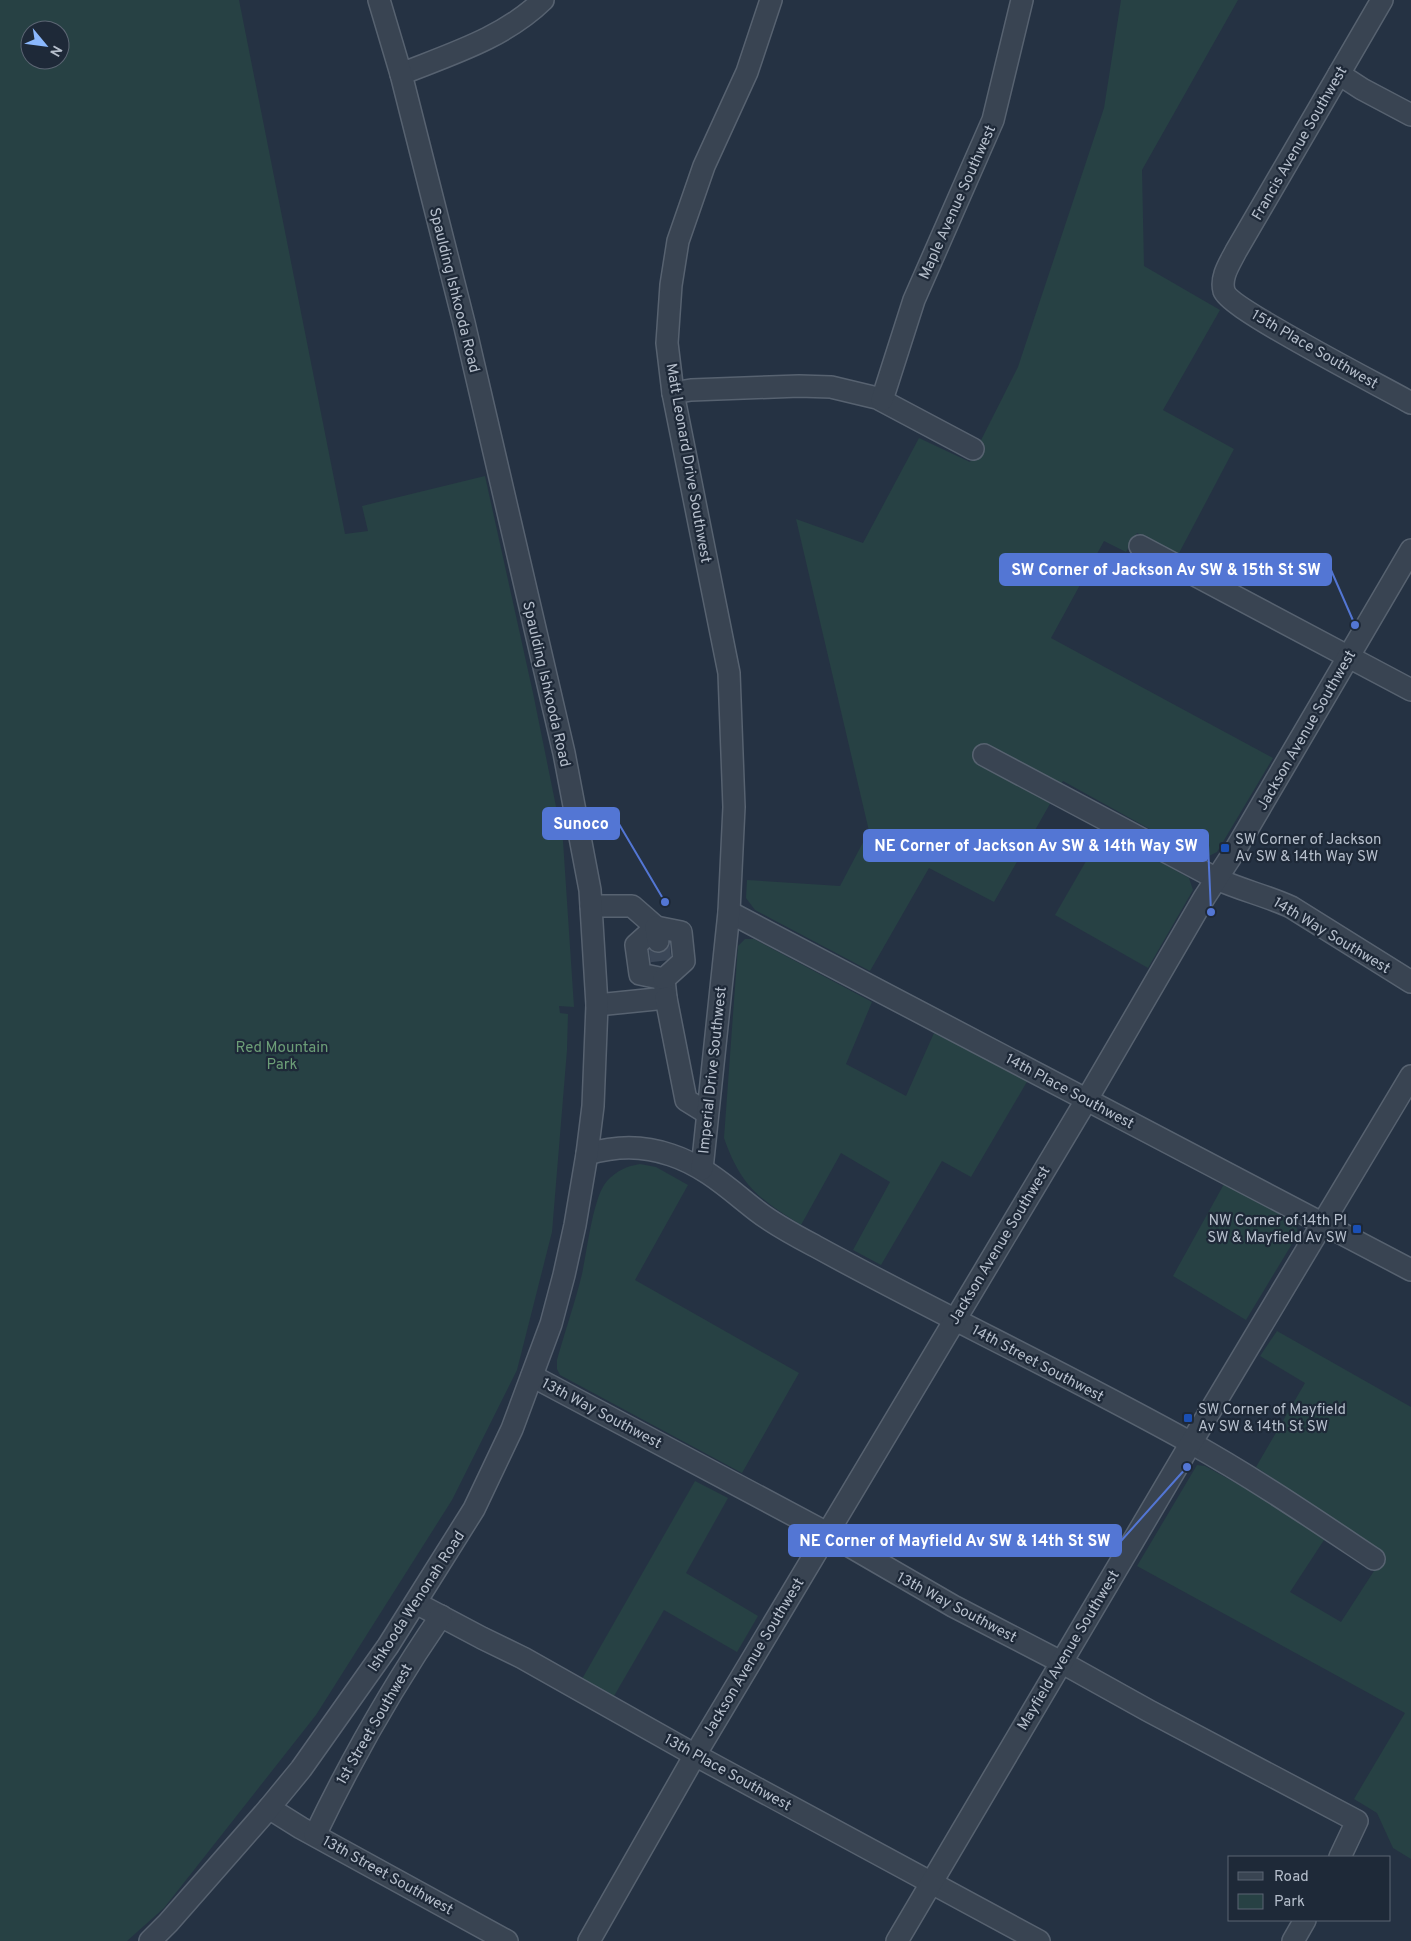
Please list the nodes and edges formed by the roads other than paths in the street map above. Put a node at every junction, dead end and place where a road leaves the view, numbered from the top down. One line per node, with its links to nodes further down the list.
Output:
1 (379, 0): 6 (street, Spaulding Ishkooda Road)
2 (543, 0): 6 (street)
3 (771, 0): 10 (street, Matt Leonard Drive Southwest)
4 (1022, 0): 11 (street, Maple Avenue Southwest)
5 (1382, 0): 7 (street, Francis Avenue Southwest)
6 (401, 74): 20 (street, Spaulding Ishkooda Road)
7 (1339, 74): 8 (street); 9 (street, Francis Avenue Southwest)
8 (1411, 115)
9 (1223, 289): 12 (street, 15th Place Southwest)
10 (673, 393): 11 (street); 21 (street, Matt Leonard Drive Southwest)
11 (882, 400): 13 (street)
12 (1411, 403)
13 (973, 448)
14 (1140, 546): 16 (street)
15 (1411, 550): 16 (street, Jackson Avenue Southwest)
16 (1349, 657): 17 (street); 19 (street, Jackson Avenue Southwest)
17 (1411, 690)
18 (984, 755): 19 (street, 14th Way Southwest)
19 (1217, 879): 23 (street, 14th Way Southwest); 26 (street, Jackson Avenue Southwest)
20 (591, 906): 22 (street); 24 (street, Spaulding Ishkooda Road)
21 (729, 912): 26 (street, 14th Place Southwest); 27 (street, Imperial Drive Southwest)
22 (661, 962): 24 (street); 27 (street)
23 (1411, 982)
24 (597, 1005): 28 (street, Spaulding Ishkooda Road)
25 (1411, 1076): 30 (street, Mayfield Avenue Southwest)
26 (1087, 1099): 30 (street, 14th Place Southwest); 32 (street, Jackson Avenue Southwest)
27 (708, 1113): 29 (street, Imperial Drive Southwest)
28 (587, 1154): 29 (street, Imperial Drive Southwest); 33 (street, Spaulding Ishkooda Road)
29 (702, 1169): 32 (street, 14th Street Southwest)
30 (1322, 1223): 31 (street, 14th Place Southwest); 34 (street, Mayfield Avenue Southwest)
31 (1411, 1270)
32 (955, 1319): 34 (street, 14th Street Southwest); 35 (street, Jackson Avenue Southwest)
33 (532, 1376): 35 (street, 13th Way Southwest); 37 (street, Ishkooda Wenonah Road)
34 (1190, 1443): 36 (street, 14th Street Southwest); 39 (street, Mayfield Avenue Southwest)
35 (827, 1534): 39 (street, 13th Way Southwest); 40 (street, Jackson Avenue Southwest)
36 (1374, 1559)
37 (416, 1603): 38 (street, 13th Place Southwest); 41 (street, Ishkooda Wenonah Road)
38 (441, 1616): 40 (street, 13th Place Southwest); 42 (street, 1st Street Southwest)
39 (1061, 1662): 43 (street, 13th Way Southwest); 44 (street, Mayfield Avenue Southwest)
40 (695, 1755): 44 (street, 13th Place Southwest); 48 (street, Jackson Avenue Southwest)
41 (269, 1808): 42 (street, 13th Street Southwest); 46 (street)
42 (315, 1835): 47 (street, 13th Street Southwest)
43 (1340, 1856)
44 (931, 1883): 49 (street, Mayfield Avenue Southwest); 50 (street, 13th Place Southwest)
45 (1304, 1921): 51 (street)
46 (150, 1941)
47 (507, 1941)
48 (589, 1941)
49 (897, 1941)
50 (1039, 1941)
51 (1292, 1941)

